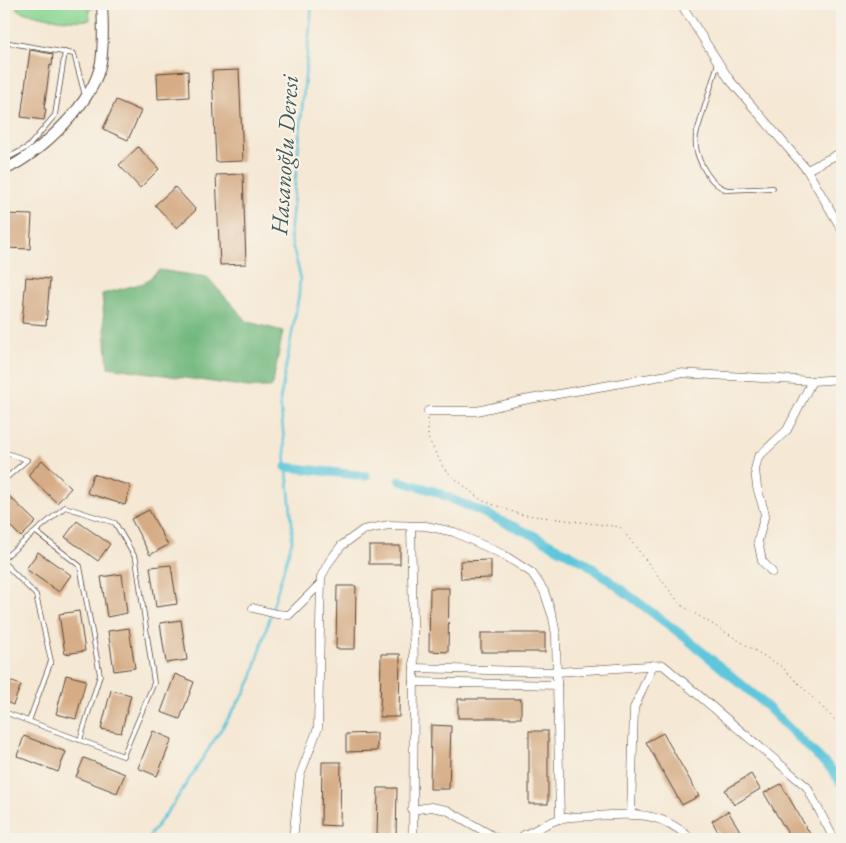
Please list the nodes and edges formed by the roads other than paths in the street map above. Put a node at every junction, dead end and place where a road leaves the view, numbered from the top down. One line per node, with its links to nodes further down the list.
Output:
1 (102, 4): 6 (street)
2 (680, 4): 5 (street)
3 (4, 42): 4 (lane)
4 (64, 52): 6 (lane); 8 (lane)
5 (718, 63): 10 (street); 11 (lane)
6 (85, 99): 9 (street)
7 (842, 152): 10 (street)
8 (4, 160)
9 (4, 170)
10 (807, 170): 12 (street)
11 (773, 188)
12 (842, 230)
13 (842, 379): 14 (street)
14 (812, 381): 15 (street); 22 (street)
15 (428, 411)
16 (4, 452): 17 (lane)
17 (4, 480)
18 (411, 526): 23 (street); 26 (street); 27 (street)
19 (36, 532): 20 (lane); 32 (lane); 32 (lane)
20 (4, 558)
21 (4, 563): 31 (lane)
22 (772, 572)
23 (320, 584): 24 (street); 36 (street)
24 (254, 608)
25 (653, 665): 27 (street); 34 (street); 41 (street)
26 (414, 668): 27 (street); 28 (street)
27 (557, 672): 29 (street)
28 (414, 682): 29 (street); 33 (street)
29 (557, 684): 35 (street)
30 (4, 712): 31 (lane)
31 (29, 721): 32 (lane)
32 (80, 740)
33 (412, 810): 37 (street); 38 (street)
34 (630, 814): 35 (street); 40 (street)
35 (560, 818): 39 (street)
36 (293, 839)
37 (412, 839)
38 (498, 839)
39 (520, 839)
40 (691, 839)
41 (834, 839)

